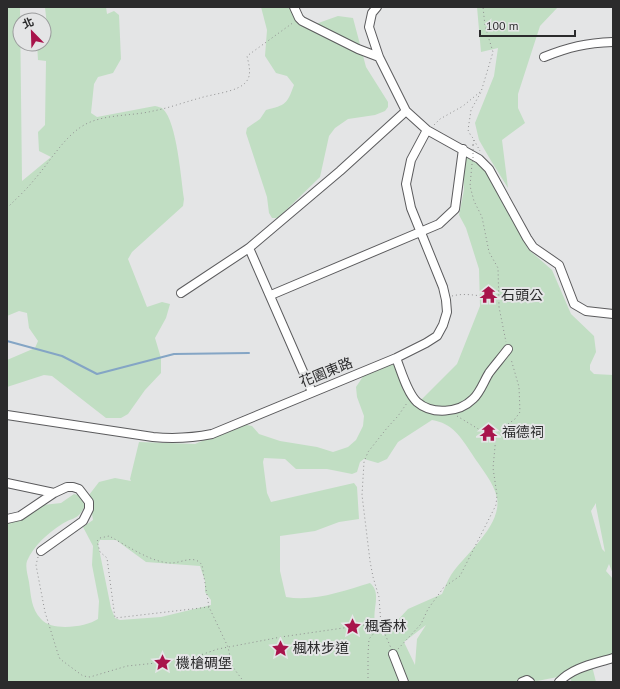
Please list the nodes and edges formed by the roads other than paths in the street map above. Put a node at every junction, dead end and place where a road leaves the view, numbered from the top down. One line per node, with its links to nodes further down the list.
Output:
1 (294, 7): 4 (street)
2 (377, 7): 4 (street)
3 (613, 42): 5 (street)
4 (379, 57): 6 (street)
5 (544, 57)
6 (406, 111): 7 (street); 10 (street)
7 (428, 130): 8 (street); 9 (street, 花園東路)
8 (463, 149): 9 (street); 13 (street)
9 (421, 232): 12 (street); 15 (street, 花園東路)
10 (249, 248): 11 (street); 12 (street)
11 (181, 293)
12 (271, 295): 16 (street)
13 (613, 314)
14 (508, 349): 15 (street)
15 (396, 358): 16 (street, 花園東路)
16 (312, 392): 17 (street, 花園東路)
17 (7, 415)
18 (7, 483): 19 (street)
19 (54, 493): 20 (street); 21 (street)
20 (7, 519)
21 (41, 551)
22 (394, 654): 24 (street)
23 (613, 658): 27 (street)
24 (404, 682)
25 (522, 682): 26 (street)
26 (530, 682)
27 (559, 682)

